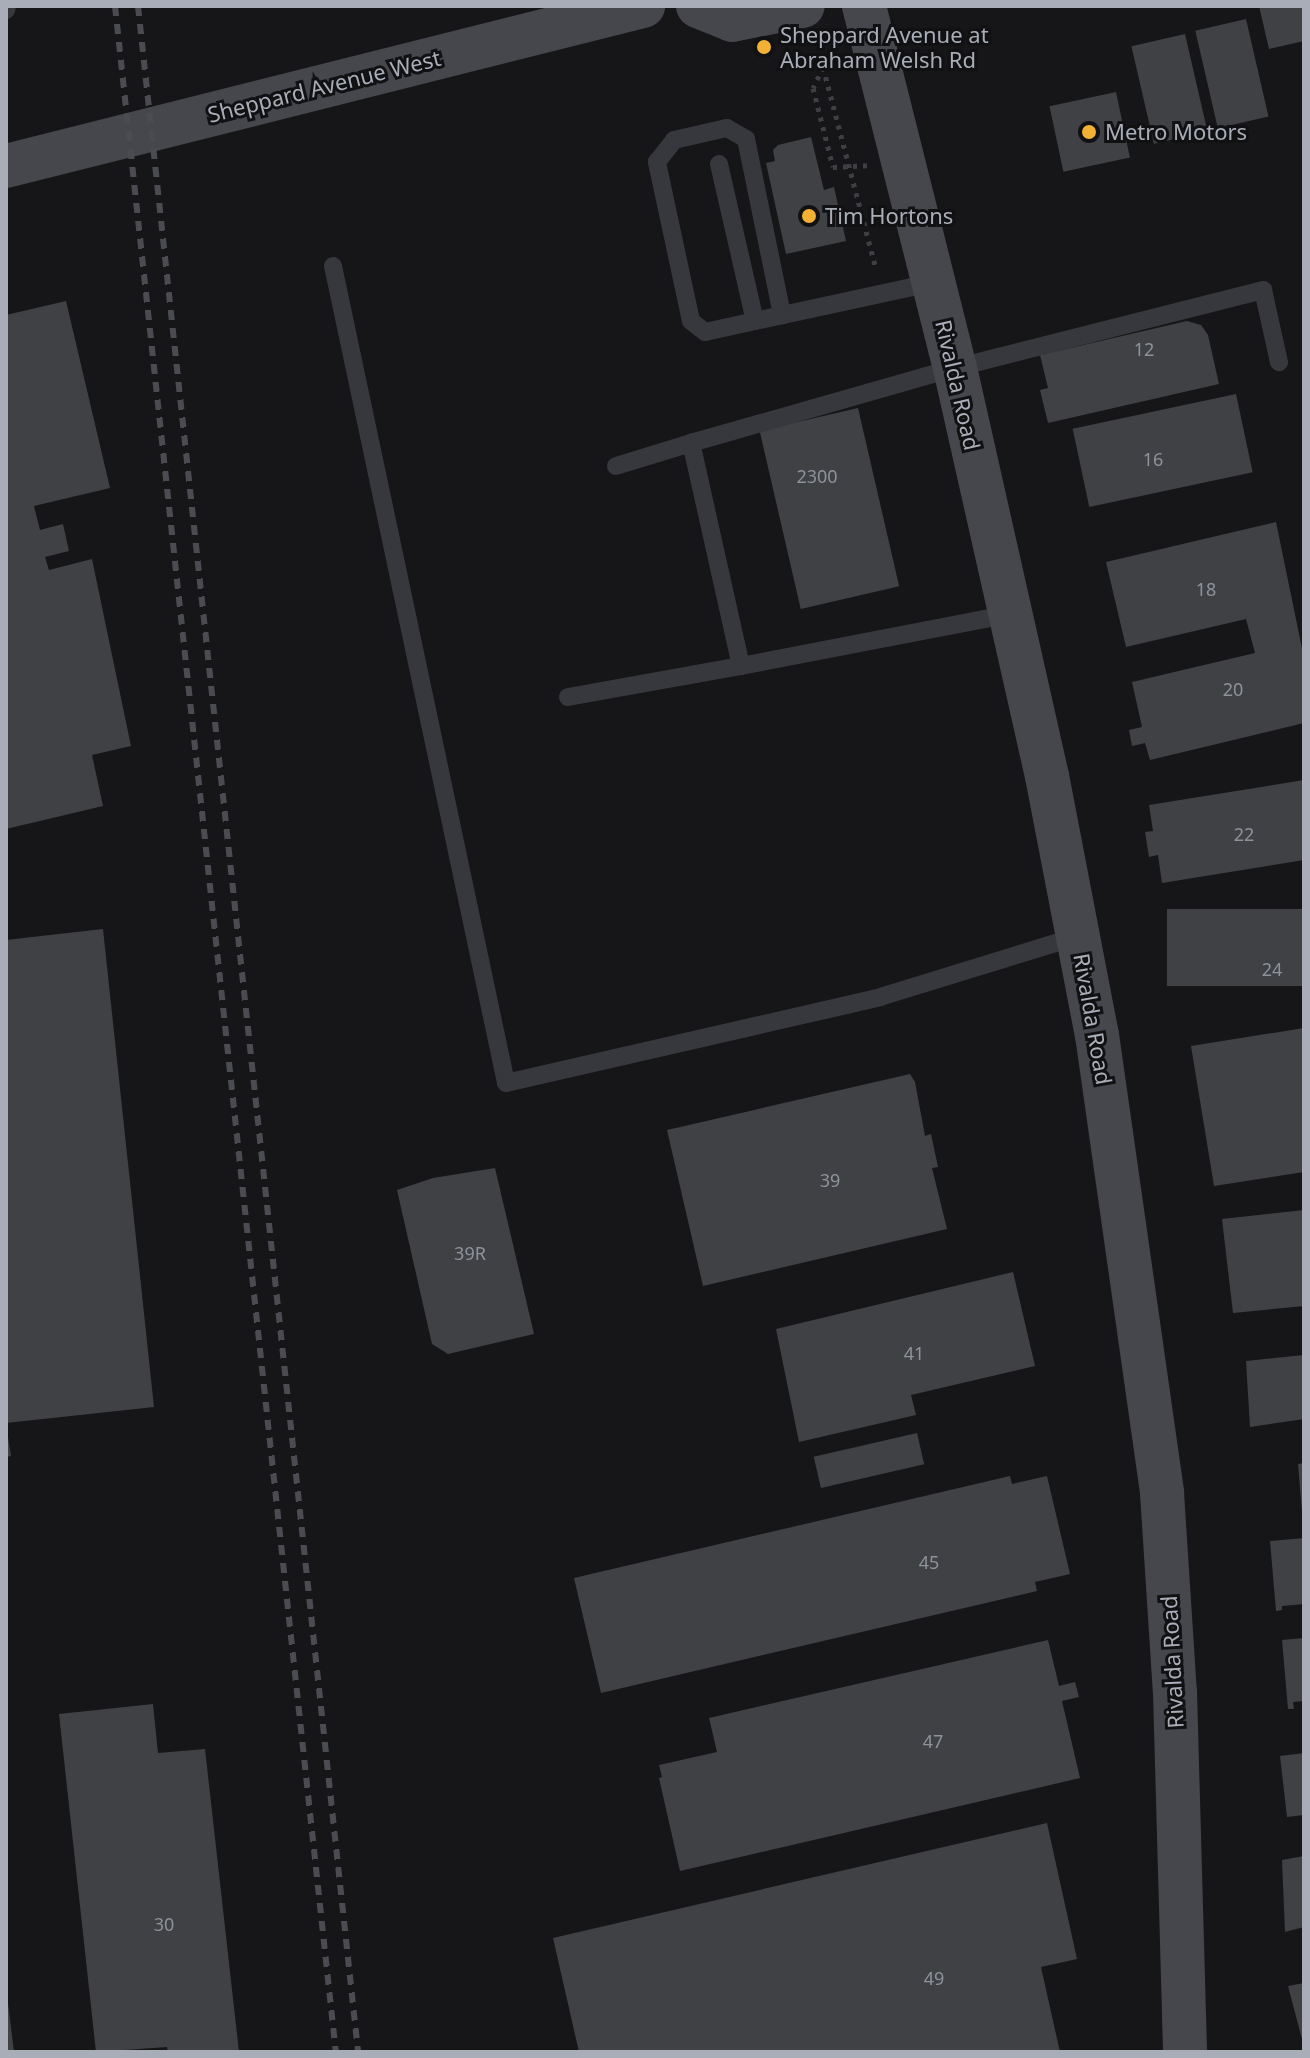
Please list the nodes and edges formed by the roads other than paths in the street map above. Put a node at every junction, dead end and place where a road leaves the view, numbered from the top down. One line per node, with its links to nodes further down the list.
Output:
1 (643, 6): 6 (street, Sheppard Avenue West)
2 (698, 6): 3 (street)
3 (803, 6)
4 (864, 6): 8 (street, Rivalda Road)
5 (719, 164): 10 (lane)
6 (6, 166)
7 (333, 266): 18 (lane)
8 (935, 282): 9 (lane); 12 (street, Rivalda Road)
9 (782, 315): 10 (lane); 10 (lane)
10 (755, 321)
11 (1279, 362): 12 (lane)
12 (955, 368): 13 (lane); 15 (street, Rivalda Road)
13 (691, 443): 14 (lane); 16 (lane)
14 (616, 466)
15 (1010, 614): 16 (lane); 18 (street, Rivalda Road)
16 (741, 666): 17 (lane)
17 (568, 697)
18 (1078, 936): 19 (street, Rivalda Road)
19 (1185, 2052)

